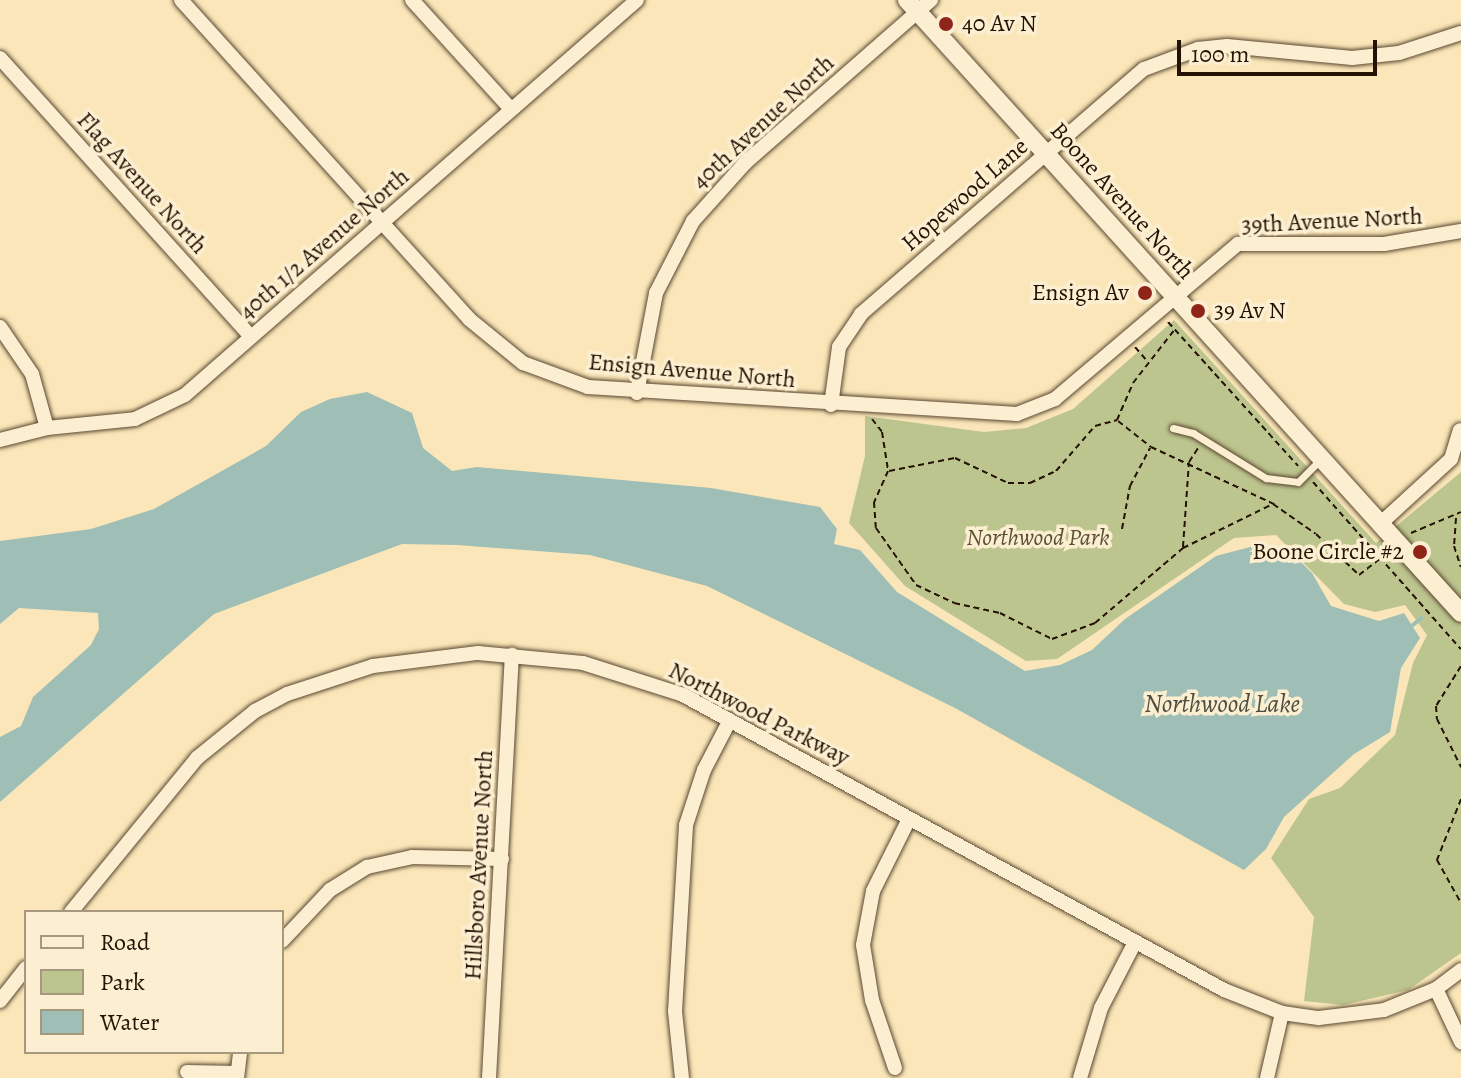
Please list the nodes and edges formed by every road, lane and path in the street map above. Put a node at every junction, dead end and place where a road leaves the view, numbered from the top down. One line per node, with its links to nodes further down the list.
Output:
1 (181, 0): 9 (street, Ensign Avenue North)
2 (412, 0): 7 (street)
3 (637, 0): 7 (street, 40th 1/2 Avenue North)
4 (919, 4): 8 (street, Boone Avenue North); 17 (street, 40th Avenue North)
5 (1461, 33): 8 (street, Hopewood Lane)
6 (0, 58): 14 (street, Flag Avenue North)
7 (511, 109): 9 (street, 40th 1/2 Avenue North)
8 (1046, 153): 11 (street, Boone Avenue North); 18 (street, Hopewood Lane)
9 (381, 222): 14 (street, 40th 1/2 Avenue North); 17 (street, Ensign Avenue North)
10 (1461, 231): 11 (street, 39th Avenue North)
11 (1174, 296): 15 (street, Ensign Avenue North); 27 (street, Boone Avenue North)
12 (0, 327): 21 (street)
13 (1175, 329): 16 (path)
14 (251, 337): 21 (street, 40th 1/2 Avenue North)
15 (1127, 337): 16 (path); 19 (street, Ensign Avenue North)
16 (1150, 364): 20 (path)
17 (637, 393): 18 (street, Ensign Avenue North)
18 (831, 405): 19 (street, Ensign Avenue North)
19 (873, 408): 29 (path)
20 (1117, 420): 26 (path); 29 (path)
21 (47, 428): 25 (street, 40th 1/2 Avenue North)
22 (1173, 428): 24 (lane)
23 (1460, 430): 33 (street)
24 (1203, 439): 27 (lane); 28 (path)
25 (0, 440)
26 (1151, 447): 28 (path); 34 (path)
27 (1322, 458): 33 (street, Boone Avenue North)
28 (1189, 462): 30 (path); 36 (path)
29 (888, 471): 36 (path)
30 (1273, 504): 35 (path); 36 (path)
31 (1461, 512): 32 (path)
32 (1456, 517): 35 (path); 37 (path)
33 (1380, 524): 35 (street, Boone Avenue North)
34 (1122, 529)
35 (1396, 541): 38 (street, Boone Avenue North)
36 (1183, 548)
37 (1461, 567)
38 (1461, 613)
39 (512, 655): 41 (street, Northwood Parkway); 45 (street, Hillsboro Avenue North); 47 (street, Northwood Parkway)
40 (1461, 666): 42 (path)
41 (730, 720): 44 (street, Northwood Parkway); 61 (street)
42 (1461, 767)
43 (1461, 799): 46 (path)
44 (909, 819): 49 (street, Northwood Parkway); 57 (street)
45 (502, 859): 48 (street); 60 (street, Hillsboro Avenue North)
46 (1461, 903)
47 (73, 910)
48 (284, 939)
49 (1135, 942): 54 (street, Northwood Parkway); 62 (street)
50 (1461, 970): 52 (street, Northwood Parkway)
51 (24, 971): 53 (street)
52 (1436, 989): 54 (street, Northwood Parkway); 55 (street)
53 (0, 1001)
54 (1282, 1013): 63 (street)
55 (1461, 1042)
56 (240, 1054): 59 (street)
57 (895, 1068)
58 (187, 1072): 59 (street)
59 (237, 1076)
60 (489, 1078)
61 (682, 1078)
62 (1080, 1078)
63 (1267, 1078)

